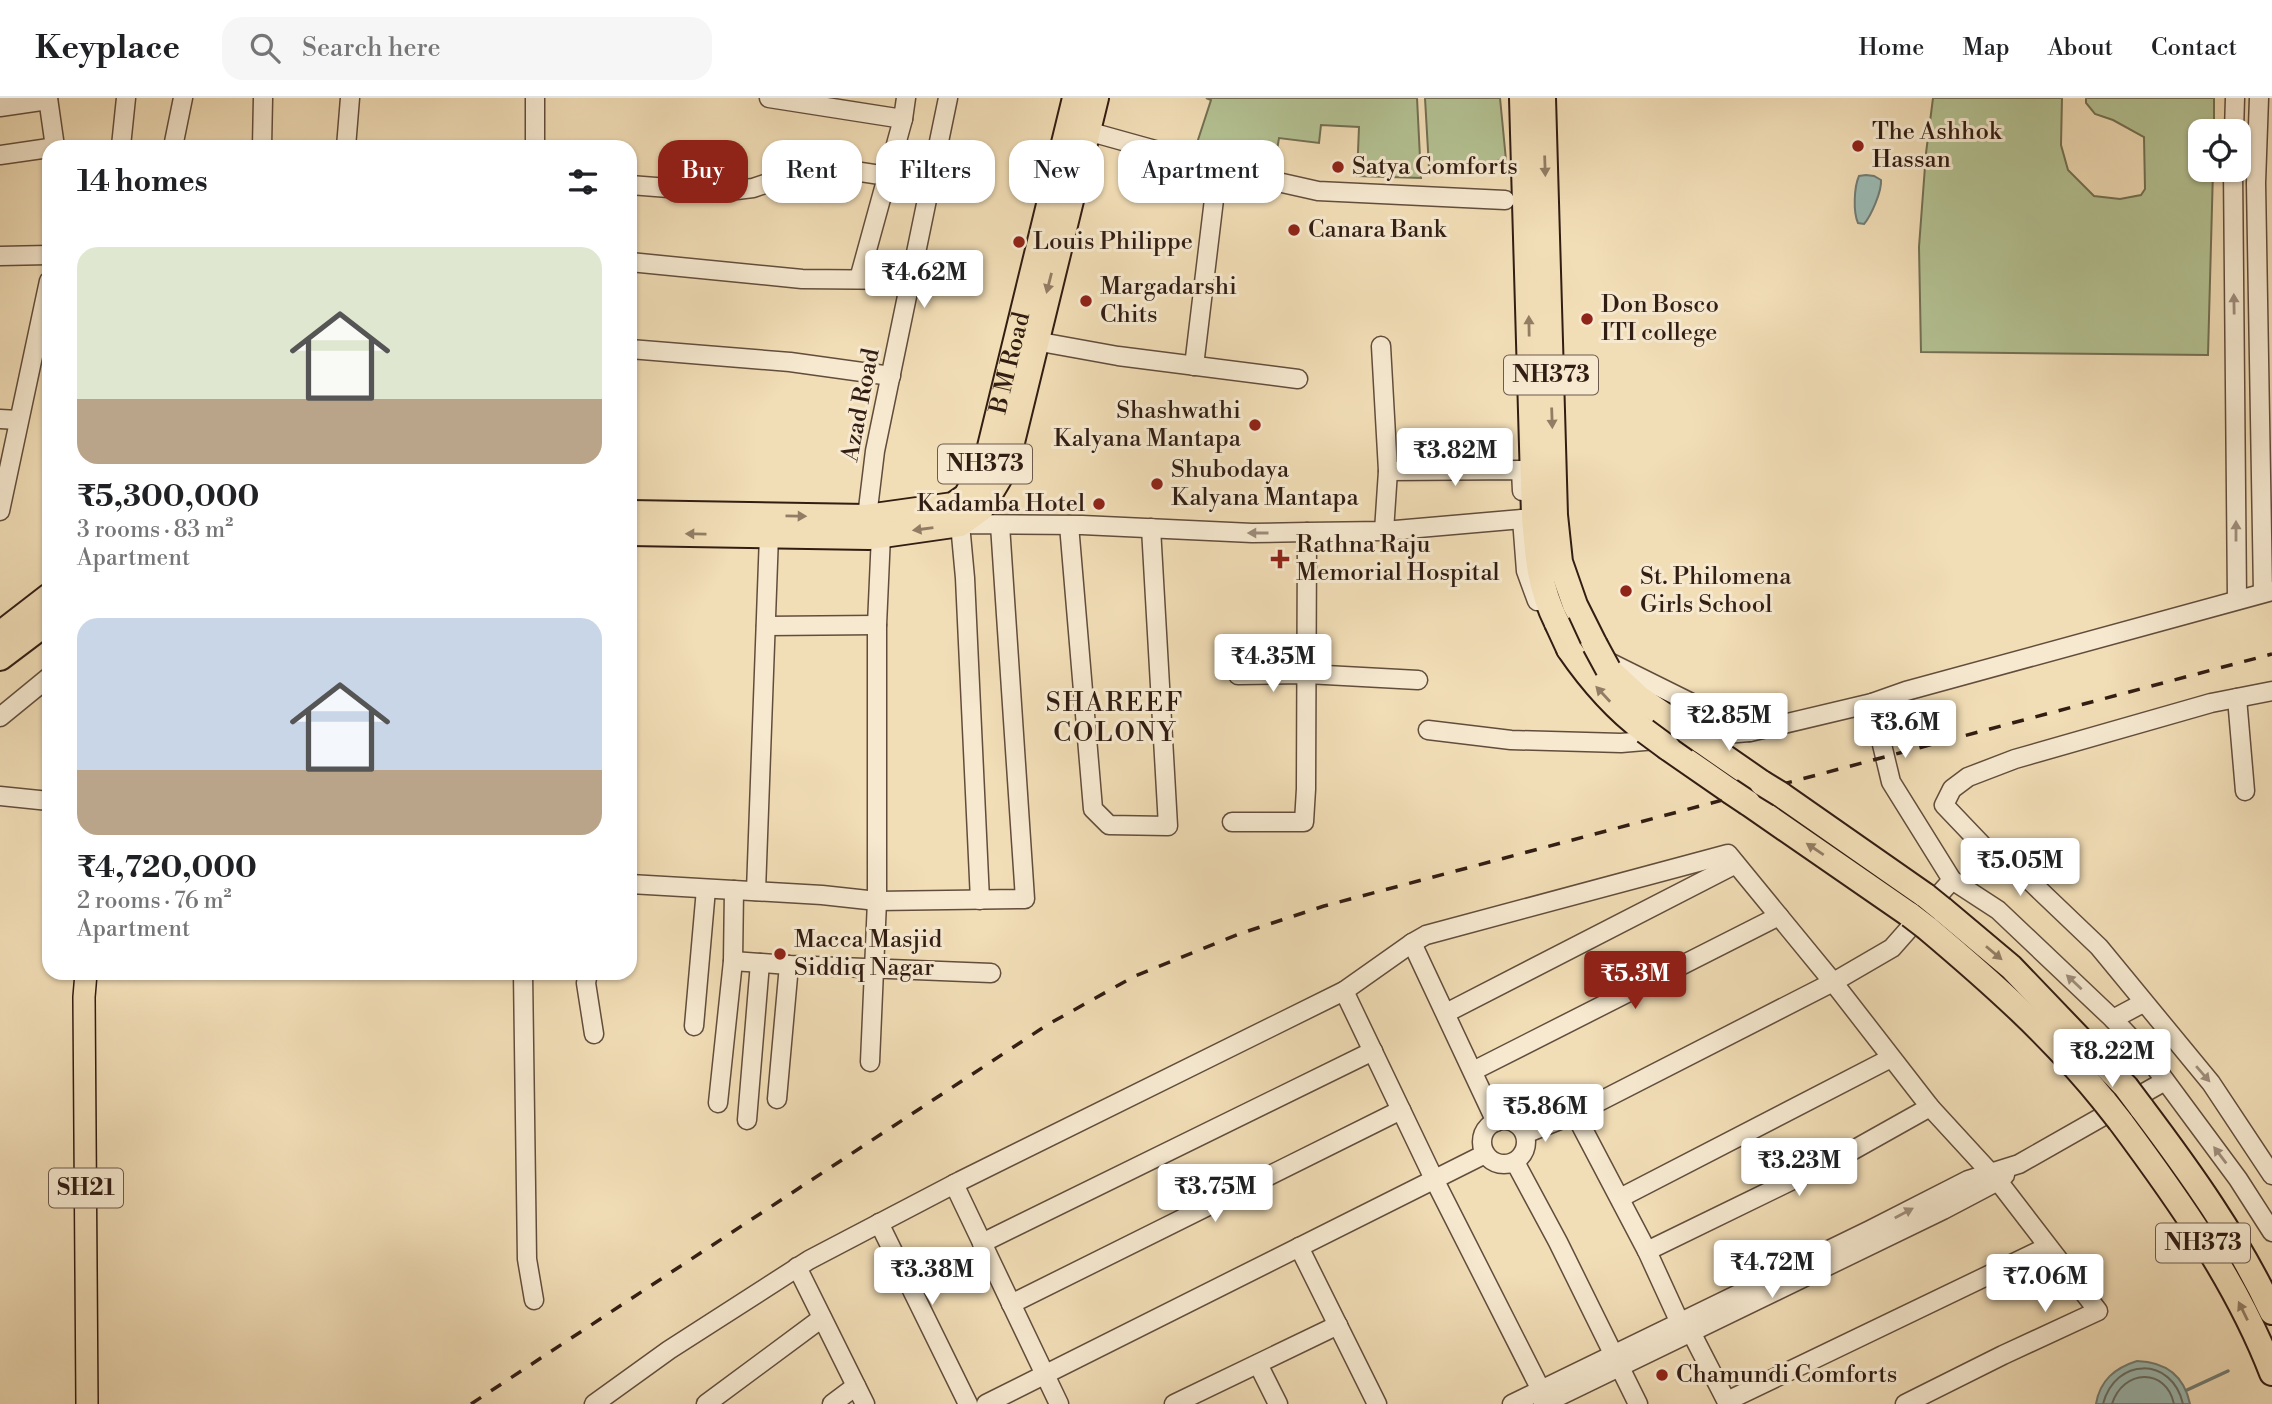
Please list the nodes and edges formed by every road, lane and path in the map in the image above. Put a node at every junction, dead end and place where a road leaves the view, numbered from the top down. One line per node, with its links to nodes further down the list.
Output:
1 (126, 98): 21 (street)
2 (183, 98): 22 (street)
3 (263, 98): 23 (street)
4 (350, 98): 24 (street)
5 (535, 98): 25 (street)
6 (769, 98): 17 (street)
7 (906, 98): 17 (street)
8 (948, 98): 42 (street, Azad Road)
9 (1075, 98): 52 (highway, B M Road / NH373)
10 (1096, 98): 19 (highway, NH373)
11 (1522, 98): 96 (highway, NH373, one-way to 11, bridge)
12 (1543, 98): 96 (highway, NH373, one-way to 96, bridge)
13 (2235, 98): 18 (street)
14 (2259, 98): 37 (street)
15 (48, 99): 16 (street); 20 (street)
16 (0, 107)
17 (903, 119): 26 (street)
18 (2234, 119)
19 (1087, 131): 27 (street); 44 (highway, NH373, one-way to 44)
20 (54, 140)
21 (122, 140)
22 (174, 140)
23 (262, 140)
24 (347, 140)
25 (535, 140)
26 (897, 140)
27 (1121, 140)
28 (42, 149): 29 (street)
29 (0, 155)
30 (876, 174): 33 (street)
31 (1284, 182): 34 (street)
32 (2233, 182): 67 (street, one-way to 32)
33 (637, 186)
34 (1504, 200)
35 (880, 203): 41 (street)
36 (1214, 203): 47 (street)
37 (2264, 215): 66 (street)
38 (42, 255): 39 (street)
39 (0, 256)
40 (637, 263): 41 (street)
41 (859, 279): 42 (street)
42 (910, 280): 48 (street, Azad Road)
43 (42, 312): 51 (street)
44 (1035, 341): 47 (street); 52 (highway, NH373)
45 (1381, 346): 53 (street)
46 (637, 350): 48 (street)
47 (1194, 366): 49 (street)
48 (891, 376): 60 (street, Azad Road)
49 (1298, 379)
50 (0, 419): 51 (street)
51 (18, 420): 54 (street)
52 (1005, 427): 57 (highway, NH373); 60 (highway, B M Road / NH373)
53 (1388, 471): 56 (street); 62 (street)
54 (0, 511)
55 (637, 513): 60 (highway, B M Road / NH373, one-way to 60)
56 (1522, 519): 62 (street); 83 (street)
57 (960, 524): 58 (street); 60 (highway, NH373, one-way to 60); 94 (street)
58 (1000, 525): 59 (street); 94 (street)
59 (1069, 525): 61 (street); 61 (street)
60 (874, 526): 65 (highway, NH373); 69 (street, Azad Road)
61 (1151, 528): 63 (street, one-way to 61)
62 (1384, 531): 63 (street)
63 (1307, 532): 74 (street)
64 (637, 533): 65 (highway, NH373, one-way to 64)
65 (769, 535): 71 (street)
66 (2268, 592): 67 (street)
67 (2237, 599): 80 (street)
68 (42, 601): 72 (highway)
69 (877, 625): 71 (street); 95 (street, Azad Road)
70 (42, 626): 73 (highway)
71 (766, 626): 93 (street)
72 (1, 632)
73 (0, 658)
74 (1307, 674): 75 (street); 76 (street); 87 (street)
75 (1238, 675)
76 (1418, 680)
77 (42, 683): 81 (street)
78 (2272, 691): 79 (street)
79 (2237, 698): 84 (street); 109 (street)
80 (1872, 703): 83 (street); 89 (street)
81 (0, 717)
82 (1428, 730): 83 (street)
83 (1750, 732)
84 (2245, 791)
85 (0, 796): 86 (street)
86 (42, 800)
87 (1232, 822)
88 (1736, 864): 97 (street); 98 (street); 110 (street)
89 (1952, 880): 107 (street); 111 (street, one-way to 89)
90 (637, 884): 91 (street)
91 (706, 889): 92 (street); 112 (street)
92 (734, 890): 93 (street); 99 (street)
93 (756, 891): 95 (street)
94 (980, 900): 95 (street)
95 (877, 901): 102 (street, Azad Road)
96 (1926, 912): 144 (highway, NH373, one-way to 144, bridge); 150 (highway, NH373, one-way to 96)
97 (1779, 916): 107 (street); 117 (street)
98 (1412, 943): 108 (street); 110 (street)
99 (733, 961): 100 (street); 120 (street)
100 (760, 963): 101 (street); 124 (street)
101 (789, 965): 102 (street); 119 (street)
102 (873, 969): 103 (street); 116 (street, Azad Road)
103 (991, 973)
104 (86, 980): 155 (main road, SH21)
105 (523, 980): 142 (street)
106 (587, 980): 113 (street)
107 (1833, 982): 115 (street); 123 (street)
108 (1344, 991): 114 (street); 133 (street)
109 (2143, 1003): 111 (street); 129 (street, one-way to 129)
110 (1446, 1013): 117 (street)
111 (2113, 1019): 118 (street)
112 (694, 1026)
113 (594, 1034)
114 (1373, 1051): 122 (street); 137 (street)
115 (1891, 1058): 121 (street); 134 (street)
116 (870, 1062)
117 (1473, 1071): 125 (street)
118 (2165, 1081): 130 (street); 131 (street, one-way to 118)
119 (777, 1100)
120 (718, 1103)
121 (1930, 1107): 130 (street); 140 (street)
122 (1401, 1110): 132 (street); 143 (street)
123 (1574, 1114): 126 (street); 134 (street)
124 (747, 1120)
125 (1496, 1122): 126 (street); 127 (street)
126 (1525, 1135): 128 (street)
127 (1485, 1154): 128 (street); 132 (street)
128 (1515, 1162): 148 (street)
129 (2269, 1171): 131 (street)
130 (1994, 1177): 139 (street); 147 (street)
131 (2238, 1179): 136 (street)
132 (1435, 1181): 138 (street); 153 (street)
133 (954, 1184): 135 (street); 137 (street)
134 (1620, 1198): 140 (street)
135 (875, 1225): 141 (street); 160 (street); 161 (street)
136 (2272, 1232)
137 (982, 1243): 143 (street)
138 (1300, 1247): 146 (street); 151 (street)
139 (2047, 1247): 154 (street); 169 (street)
140 (1647, 1251): 147 (street)
141 (797, 1267): 145 (street); 156 (street)
142 (534, 1300)
143 (1011, 1304): 151 (street)
144 (2272, 1312)
145 (822, 1318): 152 (street); 157 (street)
146 (1338, 1325): 149 (street); 166 (street)
147 (1686, 1328): 148 (street); 154 (street)
148 (1616, 1361): 153 (street); 168 (street)
149 (1258, 1364): 164 (street); 165 (street)
150 (2272, 1373)
151 (1044, 1374): 162 (street); 163 (street)
152 (856, 1387): 158 (street); 159 (street)
153 (1545, 1400): 167 (street)
154 (1728, 1402)
155 (87, 1404)
156 (594, 1404)
157 (706, 1404)
158 (832, 1404)
159 (865, 1404)
160 (958, 1404)
161 (968, 1404)
162 (986, 1404)
163 (1059, 1404)
164 (1174, 1404)
165 (1278, 1404)
166 (1377, 1404)
167 (1512, 1404)
168 (1637, 1404)
169 (1905, 1404)

